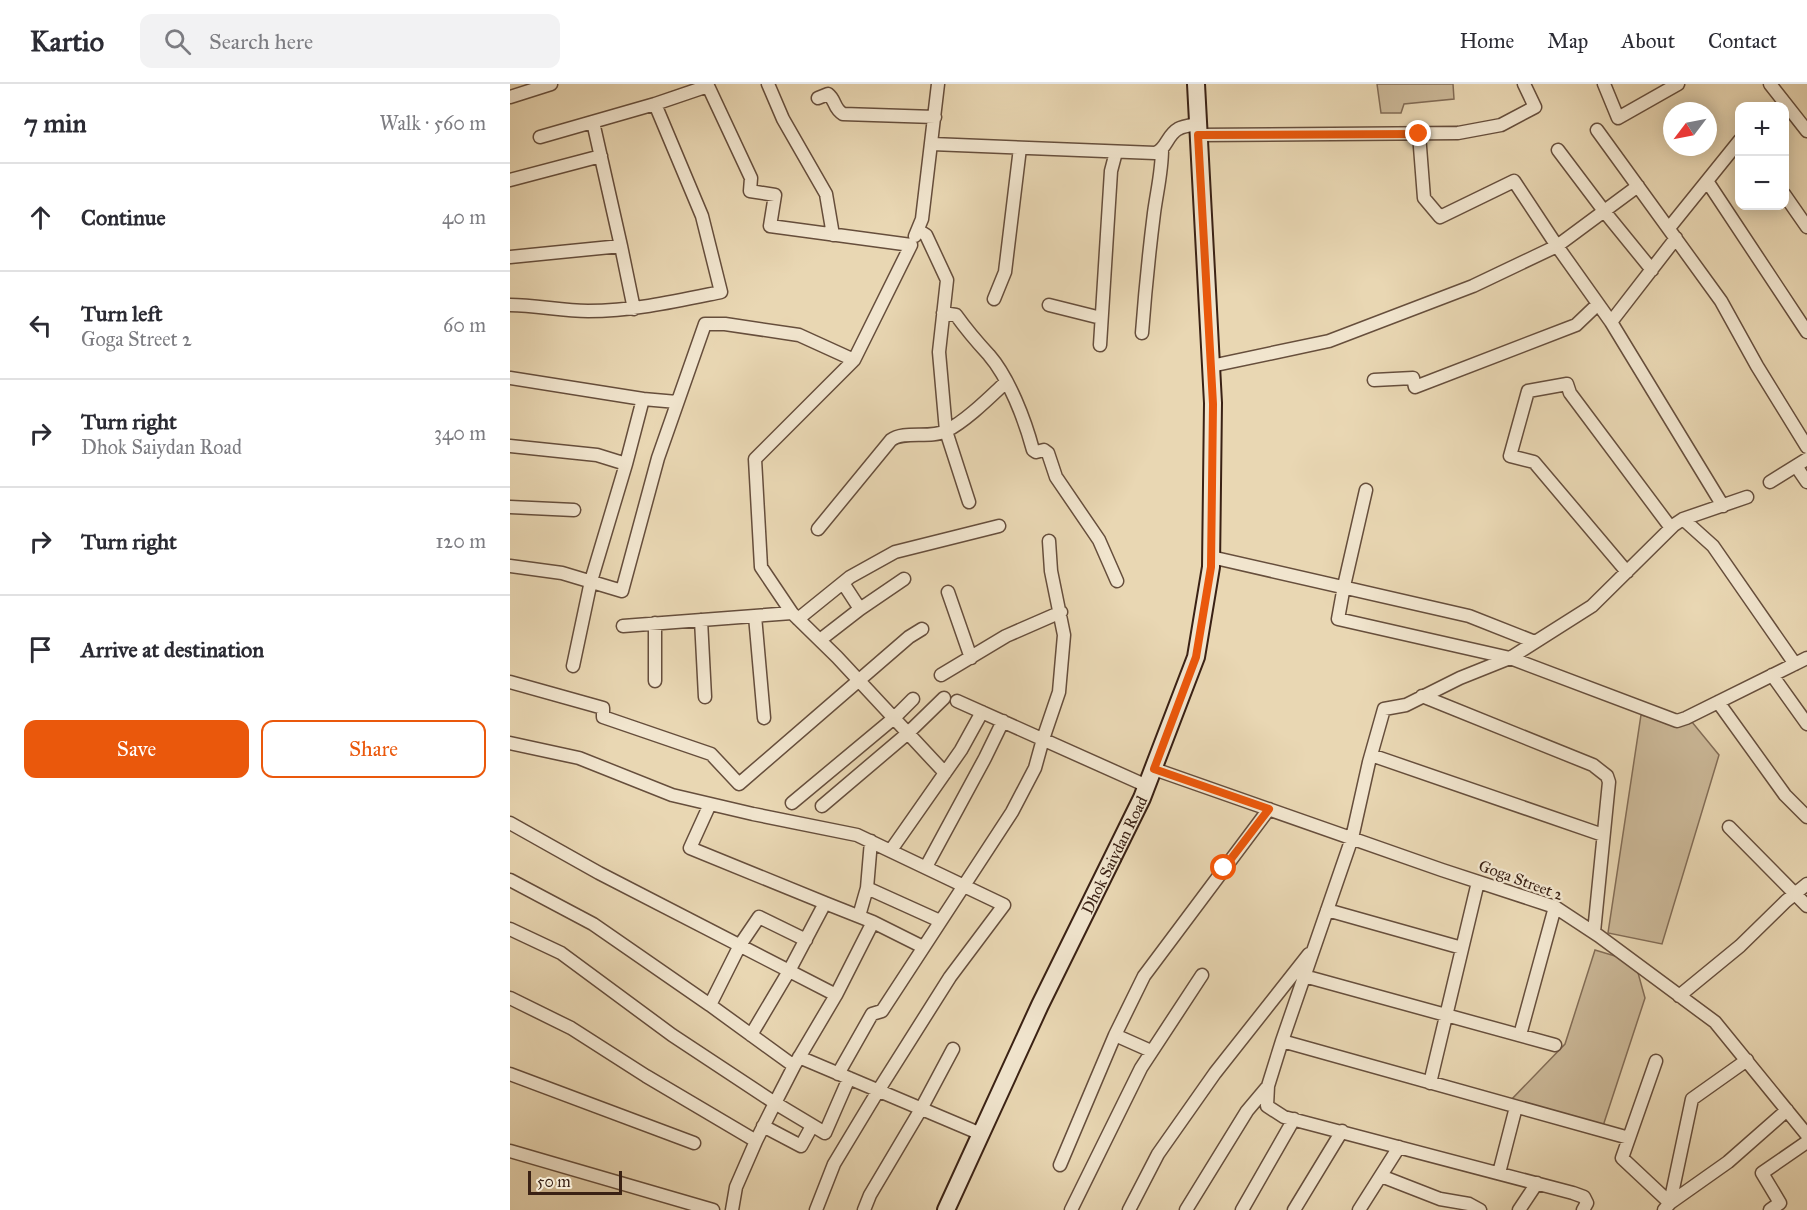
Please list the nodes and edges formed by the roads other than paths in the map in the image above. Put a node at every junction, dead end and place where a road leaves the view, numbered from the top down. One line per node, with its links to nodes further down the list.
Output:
1 (551, 84): 10 (street)
2 (768, 84): 37 (street)
3 (938, 84): 15 (street)
4 (1196, 84): 17 (main road, Dhok Saiydan Road)
5 (1524, 84): 20 (street)
6 (1604, 84): 7 (street)
7 (1677, 84)
8 (1770, 84): 12 (street)
9 (711, 85): 13 (street); 37 (street)
10 (510, 97)
11 (818, 98): 15 (street)
12 (1777, 102)
13 (655, 104): 16 (street); 47 (street)
14 (1789, 114): 19 (street)
15 (935, 117): 22 (street)
16 (593, 122): 21 (street); 28 (street)
17 (1198, 129): 20 (street); 25 (street); 55 (main road, Dhok Saiydan Road)
18 (1598, 130): 31 (street)
19 (1807, 132)
20 (1419, 134): 40 (street)
21 (540, 137)
22 (932, 144): 24 (street); 35 (street)
23 (1735, 146): 30 (street)
24 (1020, 148): 27 (street); 43 (street)
25 (1162, 149): 27 (street); 52 (street)
26 (1558, 150): 33 (street)
27 (1116, 152): 49 (street)
28 (601, 156): 29 (street); 39 (street)
29 (510, 180)
30 (1707, 181): 36 (street); 51 (street)
31 (1638, 186): 33 (street); 36 (street)
32 (1789, 200): 34 (street)
33 (1604, 211): 40 (street); 42 (street)
34 (1807, 227)
35 (918, 230): 38 (street); 48 (street)
36 (1673, 233): 42 (street); 63 (street)
37 (833, 235): 38 (street)
38 (911, 245): 54 (street)
39 (621, 246): 41 (street); 47 (street)
40 (1557, 246): 44 (street); 55 (street)
41 (510, 257)
42 (1652, 270): 50 (street)
43 (994, 299)
44 (1598, 304): 50 (street); 57 (street)
45 (510, 305): 47 (street)
46 (1049, 305): 49 (street)
47 (634, 309)
48 (943, 313): 58 (street); 61 (street)
49 (1101, 318): 53 (street)
50 (1611, 322): 71 (street)
51 (1807, 332)
52 (1142, 333)
53 (1100, 345)
54 (854, 360): 60 (street); 91 (street)
55 (1211, 366): 79 (main road, Dhok Saiydan Road)
56 (510, 378): 59 (street)
57 (1374, 380)
58 (1006, 382): 61 (street); 84 (street)
59 (643, 399): 60 (street); 65 (street)
60 (677, 402): 83 (street)
61 (946, 431): 70 (street); 77 (street)
62 (510, 446): 65 (street)
63 (1807, 447)
64 (1802, 462): 66 (street); 67 (street)
65 (626, 464): 83 (street)
66 (1770, 482)
67 (1807, 482)
68 (1366, 490): 86 (street)
69 (1747, 497): 71 (street)
70 (969, 502)
71 (1723, 506): 74 (street)
72 (510, 507): 73 (street)
73 (574, 510)
74 (1683, 519): 76 (street); 101 (street)
75 (999, 526): 85 (street)
76 (1671, 528): 81 (street); 81 (street)
77 (818, 529)
78 (1049, 541): 89 (street)
79 (1212, 557): 86 (street); 123 (main road, Dhok Saiydan Road)
80 (510, 566): 83 (street)
81 (1627, 572): 97 (street)
82 (904, 579): 88 (street)
83 (591, 581): 102 (street)
84 (1117, 581)
85 (843, 583): 88 (street); 91 (street)
86 (1344, 586): 97 (street); 99 (street)
87 (948, 592): 98 (street)
88 (860, 609): 96 (street)
89 (1061, 612): 98 (street); 120 (street)
90 (755, 616): 91 (street); 92 (street); 115 (street)
91 (795, 616): 96 (street)
92 (701, 620): 93 (street); 109 (street)
93 (655, 623): 94 (street); 106 (street)
94 (623, 626)
95 (922, 629): 105 (street)
96 (820, 640): 105 (street)
97 (1535, 642): 99 (street)
98 (971, 658): 103 (street)
99 (1510, 658): 108 (street); 113 (street)
100 (1807, 658): 101 (street)
101 (1795, 664): 104 (street)
102 (573, 666)
103 (941, 675)
104 (1772, 675): 113 (street); 118 (street)
105 (859, 680): 107 (street); 116 (street)
106 (655, 681)
107 (510, 682)
108 (1422, 696): 122 (street); 133 (street)
109 (705, 697)
110 (944, 698): 119 (street)
111 (913, 699): 116 (street)
112 (957, 701): 114 (street)
113 (1719, 702): 130 (street)
114 (982, 712): 117 (street); 124 (street)
115 (764, 718)
116 (894, 718): 119 (street); 126 (street)
117 (1003, 722): 120 (street); 137 (street)
118 (1807, 724)
119 (908, 733): 124 (street); 128 (street)
120 (1042, 739): 125 (street); 141 (street)
121 (510, 743): 127 (street)
122 (1371, 755): 133 (street); 134 (street)
123 (1154, 769): 125 (main road, Dhok Saiydan Road); 129 (street, Goga Street 2)
124 (945, 773): 136 (street)
125 (1147, 786): 189 (main road, Dhok Saiydan Road)
126 (792, 803)
127 (710, 804): 135 (street); 144 (street)
128 (822, 806)
129 (1269, 809): 134 (street, Goga Street 2); 167 (street)
130 (1807, 817)
131 (510, 822): 154 (street)
132 (1729, 827): 143 (street)
133 (1603, 835): 152 (street)
134 (1352, 838): 139 (street, Goga Street 2); 147 (street)
135 (871, 841): 136 (street); 142 (street)
136 (891, 850): 137 (street)
137 (926, 867): 141 (street)
138 (510, 880): 164 (street)
139 (1478, 882): 146 (street, Goga Street 2); 156 (street)
140 (1807, 884): 143 (street)
141 (962, 886): 149 (street); 180 (street)
142 (867, 888): 148 (street); 149 (street)
143 (1794, 894): 145 (street); 162 (street)
144 (825, 903): 148 (street); 153 (street)
145 (1807, 906)
146 (1555, 907): 152 (street, Goga Street 2); 168 (street)
147 (1327, 910): 156 (street); 157 (street)
148 (859, 916): 150 (street)
149 (940, 921): 155 (street)
150 (873, 922): 155 (street); 161 (street)
151 (510, 929): 181 (street)
152 (1594, 932): 162 (street, Goga Street 2)
153 (806, 940): 154 (street); 158 (street)
154 (740, 945): 158 (street); 164 (street)
155 (923, 947): 177 (street)
156 (1462, 948): 165 (street)
157 (1313, 949): 160 (street); 208 (street)
158 (789, 971): 161 (street); 166 (street)
159 (1202, 975): 172 (street)
160 (1304, 976): 165 (street); 169 (street)
161 (836, 994): 175 (street)
162 (1678, 996): 173 (street, Goga Street 2)
163 (510, 998): 192 (street)
164 (710, 1005): 166 (street)
165 (1446, 1015): 168 (street); 178 (street)
166 (752, 1035): 175 (street)
167 (1115, 1035): 172 (street); 197 (street)
168 (1520, 1035): 170 (street)
169 (1282, 1041): 178 (street); 179 (street)
170 (1555, 1044)
171 (953, 1049): 183 (street)
172 (1151, 1051): 207 (street)
173 (1747, 1060): 184 (street, Goga Street 2); 201 (street)
174 (1656, 1061): 191 (street)
175 (796, 1062): 177 (street); 181 (street)
176 (510, 1074): 194 (street)
177 (844, 1076): 180 (street); 187 (street)
178 (1430, 1083): 182 (street)
179 (1268, 1086): 185 (street); 209 (street)
180 (878, 1090): 183 (street); 204 (street)
181 (775, 1102): 186 (street); 187 (street)
182 (1516, 1107): 191 (street); 198 (street)
183 (921, 1109): 189 (street); 205 (street)
184 (1787, 1110): 190 (street, Goga Street 2); 201 (street)
185 (1294, 1119): 188 (street); 210 (street)
186 (763, 1126): 187 (street); 192 (street)
187 (812, 1126)
188 (1342, 1131): 195 (street); 211 (street)
189 (981, 1134): 206 (main road, Dhok Saiydan Road)
190 (1807, 1135)
191 (1629, 1138): 201 (street)
192 (756, 1141): 203 (street)
193 (1807, 1142): 216 (street)
194 (694, 1143)
195 (1399, 1147): 198 (street); 199 (street)
196 (510, 1152): 202 (street)
197 (1060, 1165)
198 (1499, 1173): 200 (street)
199 (1381, 1176): 212 (street); 213 (street)
200 (1536, 1183): 214 (street); 215 (street)
201 (1667, 1207)
202 (713, 1210)
203 (732, 1210)
204 (816, 1210)
205 (864, 1210)
206 (946, 1210)
207 (1071, 1210)
208 (1129, 1210)
209 (1186, 1210)
210 (1242, 1210)
211 (1294, 1210)
212 (1359, 1210)
213 (1480, 1210)
214 (1519, 1210)
215 (1583, 1210)
216 (1770, 1210)

